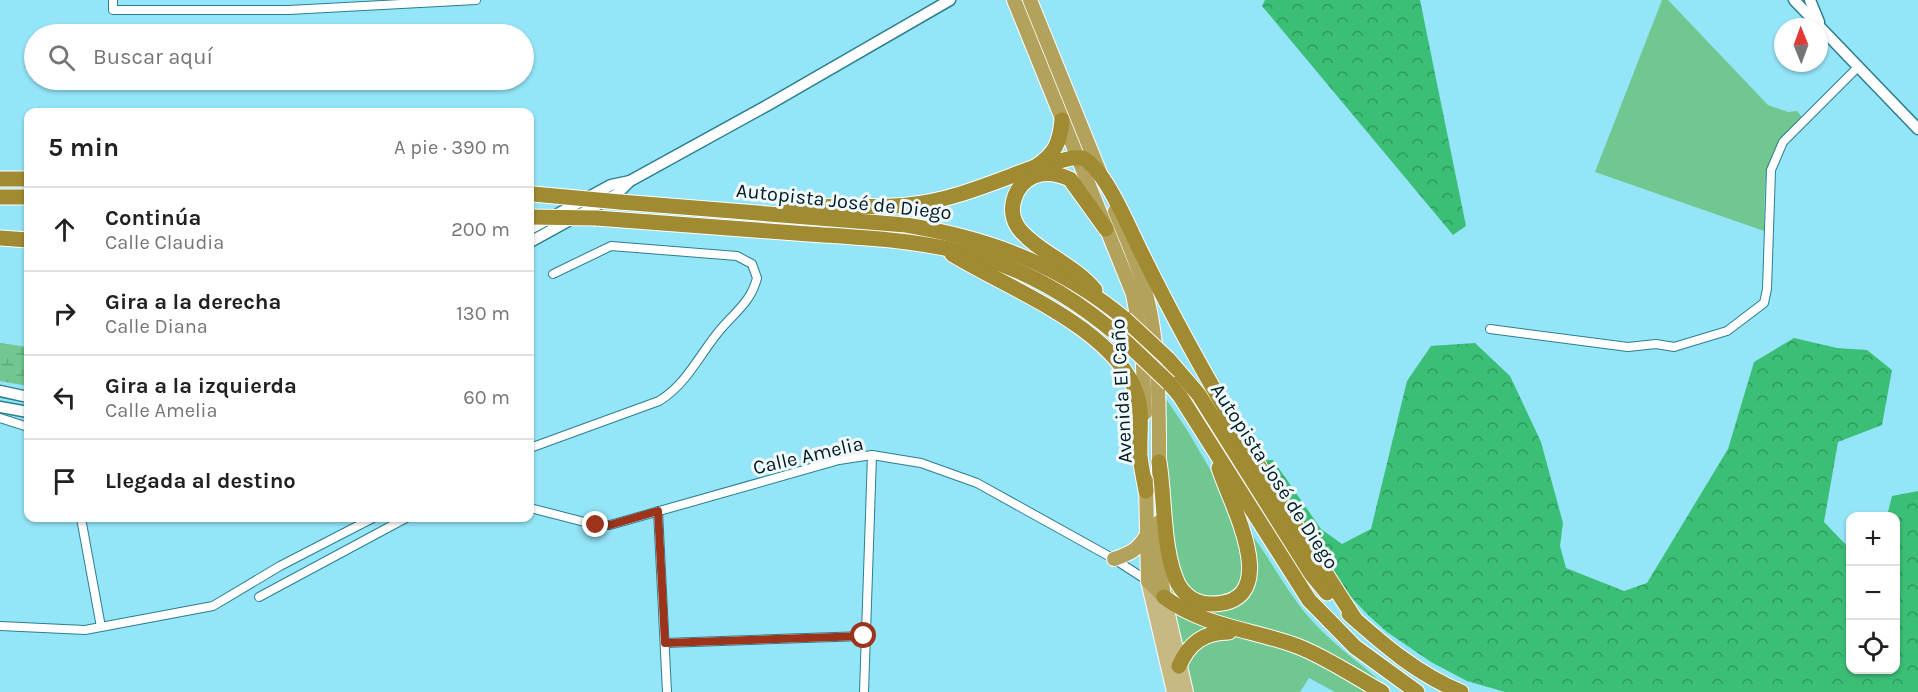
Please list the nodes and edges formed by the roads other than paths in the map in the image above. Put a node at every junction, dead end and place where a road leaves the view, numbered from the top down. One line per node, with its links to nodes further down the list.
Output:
1 (113, 0): 2 (street)
2 (476, 0)
3 (950, 0): 18 (street)
4 (1014, 0): 12 (highway, Avenida El Caño)
5 (1030, 0): 19 (highway, Avenida El Caño)
6 (1794, 0): 8 (street)
7 (1810, 0): 9 (street)
8 (1811, 18)
9 (1817, 18)
10 (1828, 36): 11 (street)
11 (1858, 67): 13 (street); 33 (street)
12 (1062, 120): 14 (highway, Avenida El Caño); 15 (highway)
13 (1918, 129)
14 (1077, 158): 15 (highway); 19 (highway); 26 (highway, Avenida El Caño)
15 (1035, 167): 23 (highway)
16 (0, 179): 17 (highway)
17 (24, 179)
18 (630, 180): 25 (street); 29 (street)
19 (1104, 183): 43 (highway, Avenida El Caño); 55 (highway)
20 (534, 194): 23 (highway, Autopista José de Diego, bridge)
21 (0, 197): 22 (highway)
22 (24, 197)
23 (749, 212): 32 (highway, Autopista José de Diego)
24 (534, 217): 30 (highway, Autopista José de Diego, bridge)
25 (534, 227)
26 (1106, 229): 32 (highway); 44 (highway, Avenida El Caño)
27 (0, 238): 28 (highway)
28 (24, 240)
29 (534, 240)
30 (940, 246): 41 (highway, Autopista José de Diego, bridge); 44 (highway)
31 (553, 274): 40 (street)
32 (1105, 302): 55 (highway, Autopista José de Diego, bridge)
33 (1490, 329)
34 (0, 391): 35 (street)
35 (24, 396)
36 (0, 407): 37 (street)
37 (24, 411)
38 (0, 418): 39 (street)
39 (24, 427)
40 (534, 447)
41 (1212, 448): 43 (highway); 67 (highway, Autopista José de Diego)
42 (872, 455): 46 (street, Calle Amelia); 51 (street, Calle Amelia); 59 (street)
43 (1159, 462): 54 (highway, Avenida El Caño)
44 (1146, 491): 50 (highway, Avenida El Caño)
45 (534, 509): 46 (street, Calle Amelia)
46 (658, 511): 60 (street)
47 (82, 522): 57 (street)
48 (365, 522): 57 (street)
49 (399, 522): 53 (street)
50 (1146, 536): 51 (highway); 52 (highway, Avenida El Caño)
51 (1114, 559): 52 (street, Calle Amelia)
52 (1148, 582): 54 (highway); 64 (main road, Avenida El Caño)
53 (259, 597)
54 (1164, 597): 58 (highway); 61 (main road, Avenida El Caño)
55 (1354, 619): 68 (highway, Autopista José de Diego)
56 (0, 626): 57 (street)
57 (101, 627)
58 (1247, 633): 61 (highway); 66 (highway)
59 (864, 636): 60 (street); 63 (street)
60 (665, 643): 62 (street)
61 (1179, 666): 65 (main road, Avenida El Caño)
62 (667, 692)
63 (864, 692)
64 (1174, 692)
65 (1186, 692)
66 (1382, 692)
67 (1417, 692)
68 (1461, 692)

